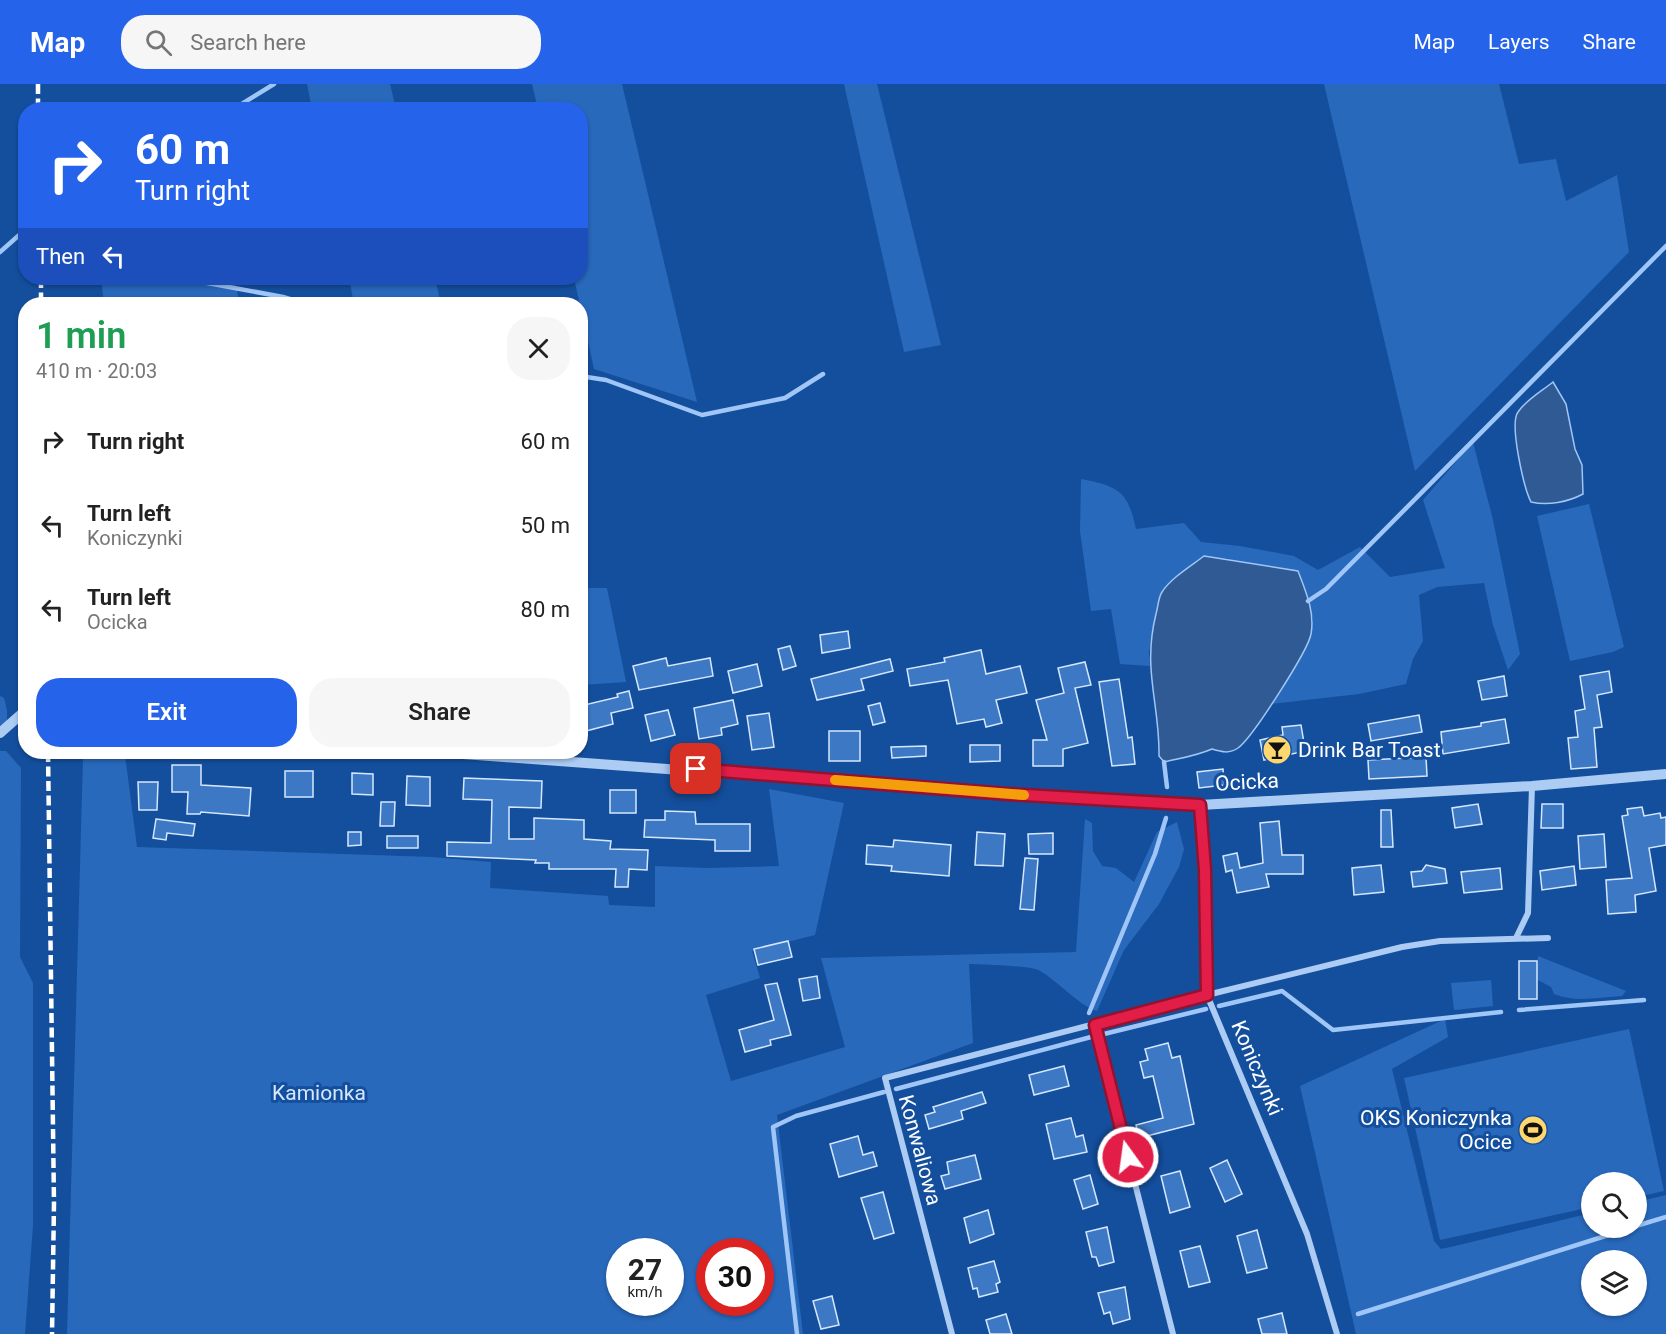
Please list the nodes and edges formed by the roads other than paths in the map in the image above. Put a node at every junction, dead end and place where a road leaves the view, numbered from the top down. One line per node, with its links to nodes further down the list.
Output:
1 (18, 717): 2 (street)
2 (0, 733)
3 (531, 759): 6 (street, Ocicka)
4 (1666, 774): 5 (street, Ocicka)
5 (1532, 786): 6 (street, Ocicka); 7 (street)
6 (1200, 805): 9 (street, Koniczynki)
7 (1516, 938): 8 (street); 9 (street)
8 (1548, 938)
9 (1207, 995): 10 (street); 13 (street, Koniczynki)
10 (1095, 1025): 11 (street, Konwaliowa); 12 (street)
11 (952, 1334)
12 (1173, 1334)
13 (1337, 1334)

